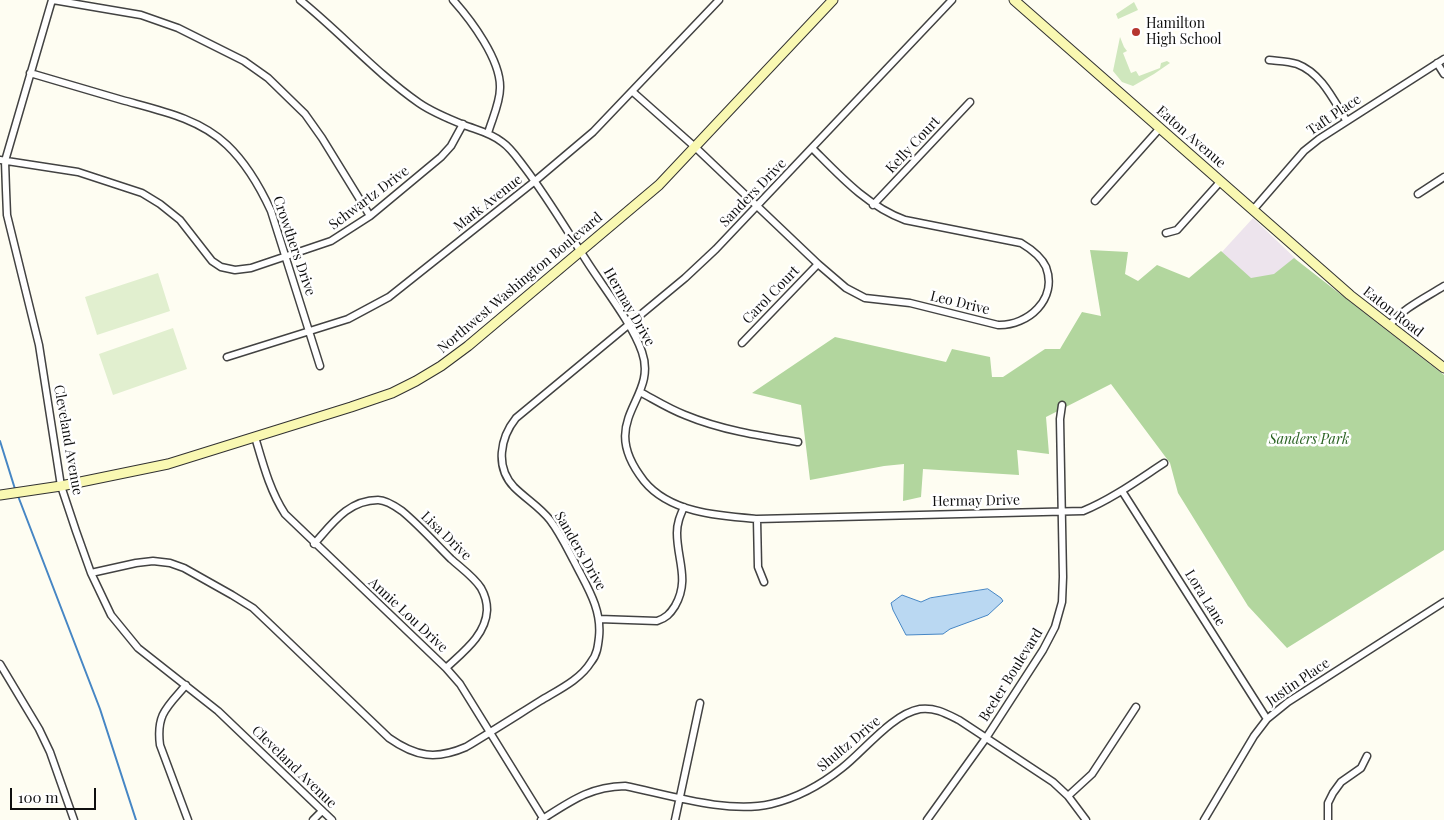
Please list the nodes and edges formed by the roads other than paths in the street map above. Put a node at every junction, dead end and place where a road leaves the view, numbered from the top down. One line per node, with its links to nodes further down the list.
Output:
1 (53, 0): 11 (street, Cleveland Avenue); 30 (street)
2 (300, 0): 16 (street, Hermay Drive)
3 (453, 0): 18 (street)
4 (719, 0): 13 (street, Mark Avenue)
5 (833, 0): 19 (main road, Northwest Washington Boulevard)
6 (952, 0): 20 (street, Sanders Drive)
7 (1014, 0): 17 (main road, Eaton Avenue)
8 (1444, 59): 10 (street, Taft Place)
9 (1268, 60): 15 (street)
10 (1437, 63): 12 (street); 15 (street, Taft Place)
11 (30, 73): 21 (street, Cleveland Avenue); 33 (street, Crowthers Drive)
12 (1444, 74)
13 (633, 92): 19 (street, Leo Drive); 23 (street, Mark Avenue)
14 (970, 102): 27 (street, Kelly Court)
15 (1346, 120): 29 (street, Taft Place)
16 (463, 124): 18 (street, Hermay Drive); 30 (street, Schwartz Drive)
17 (1160, 128): 24 (main road, Eaton Avenue); 26 (street)
18 (488, 133): 23 (street, Hermay Drive)
19 (695, 147): 28 (street, Leo Drive); 32 (main road, Northwest Washington Boulevard)
20 (812, 148): 27 (street, Leo Drive); 28 (street, Sanders Drive)
21 (3, 160): 33 (street, Schwartz Drive); 49 (street, Cleveland Avenue)
22 (1444, 177): 25 (street)
23 (536, 181): 32 (street, Hermay Drive); 39 (street, Mark Avenue)
24 (1220, 182): 29 (main road, Eaton Avenue); 31 (street)
25 (1418, 194)
26 (1095, 201)
27 (873, 205): 34 (street, Leo Drive)
28 (758, 206): 34 (street, Leo Drive); 37 (street, Sanders Drive)
29 (1253, 210): 36 (main road, Eaton Avenue)
30 (370, 216): 33 (street, Schwartz Drive)
31 (1166, 233)
32 (580, 251): 37 (street, Hermay Drive); 46 (main road, Northwest Washington Boulevard)
33 (287, 256): 39 (street, Crowthers Drive)
34 (818, 264): 40 (street, Carol Court)
35 (1444, 286): 38 (street)
36 (1350, 294): 38 (main road, Eaton Road)
37 (628, 325): 44 (street, Hermay Drive); 59 (street, Sanders Drive)
38 (1389, 326): 43 (main road, Eaton Road)
39 (309, 332): 41 (street, Mark Avenue); 42 (street, Crowthers Drive)
40 (742, 343)
41 (227, 356)
42 (320, 366)
43 (1444, 368)
44 (640, 392): 47 (street); 52 (street, Hermay Drive)
45 (1062, 405): 53 (street, Beeler Boulevard)
46 (255, 437): 49 (main road, Northwest Washington Boulevard); 55 (street, Annie Lou Drive)
47 (798, 442)
48 (1164, 463): 50 (street, Hermay Drive)
49 (61, 486): 51 (main road, Northwest Washington Boulevard); 56 (street, Cleveland Avenue)
50 (1122, 491): 53 (street, Hermay Drive); 65 (street, Lora Lane)
51 (4, 495)
52 (684, 507): 54 (street, Hermay Drive); 59 (street)
53 (1062, 512): 54 (street, Hermay Drive); 67 (street, Beeler Boulevard)
54 (757, 519): 57 (street)
55 (314, 544): 61 (street, Annie Lou Drive); 61 (street, Lisa Drive)
56 (91, 573): 62 (street, Cleveland Avenue); 66 (street, Sanders Drive)
57 (764, 582)
58 (1444, 602): 65 (street, Justin Place)
59 (599, 619): 66 (street, Sanders Drive)
60 (1, 668): 73 (street)
61 (446, 668): 66 (street, Annie Lou Drive)
62 (186, 685): 71 (street, Cleveland Avenue); 74 (street)
63 (700, 703): 70 (street)
64 (1136, 707): 69 (street)
65 (1267, 719): 80 (street, Justin Place)
66 (490, 732): 72 (street, Annie Lou Drive)
67 (986, 738): 69 (street, Shultz Drive); 70 (street, Shultz Drive); 78 (street, Beeler Boulevard)
68 (1367, 756): 81 (street)
69 (1068, 796): 79 (street, Shultz Drive)
70 (680, 797): 72 (street, Shultz Drive); 77 (street)
71 (322, 811): 75 (street); 76 (street, Cleveland Avenue)
72 (542, 819)
73 (74, 820)
74 (188, 820)
75 (313, 820)
76 (332, 820)
77 (675, 820)
78 (927, 820)
79 (1086, 820)
80 (1204, 820)
81 (1328, 820)

